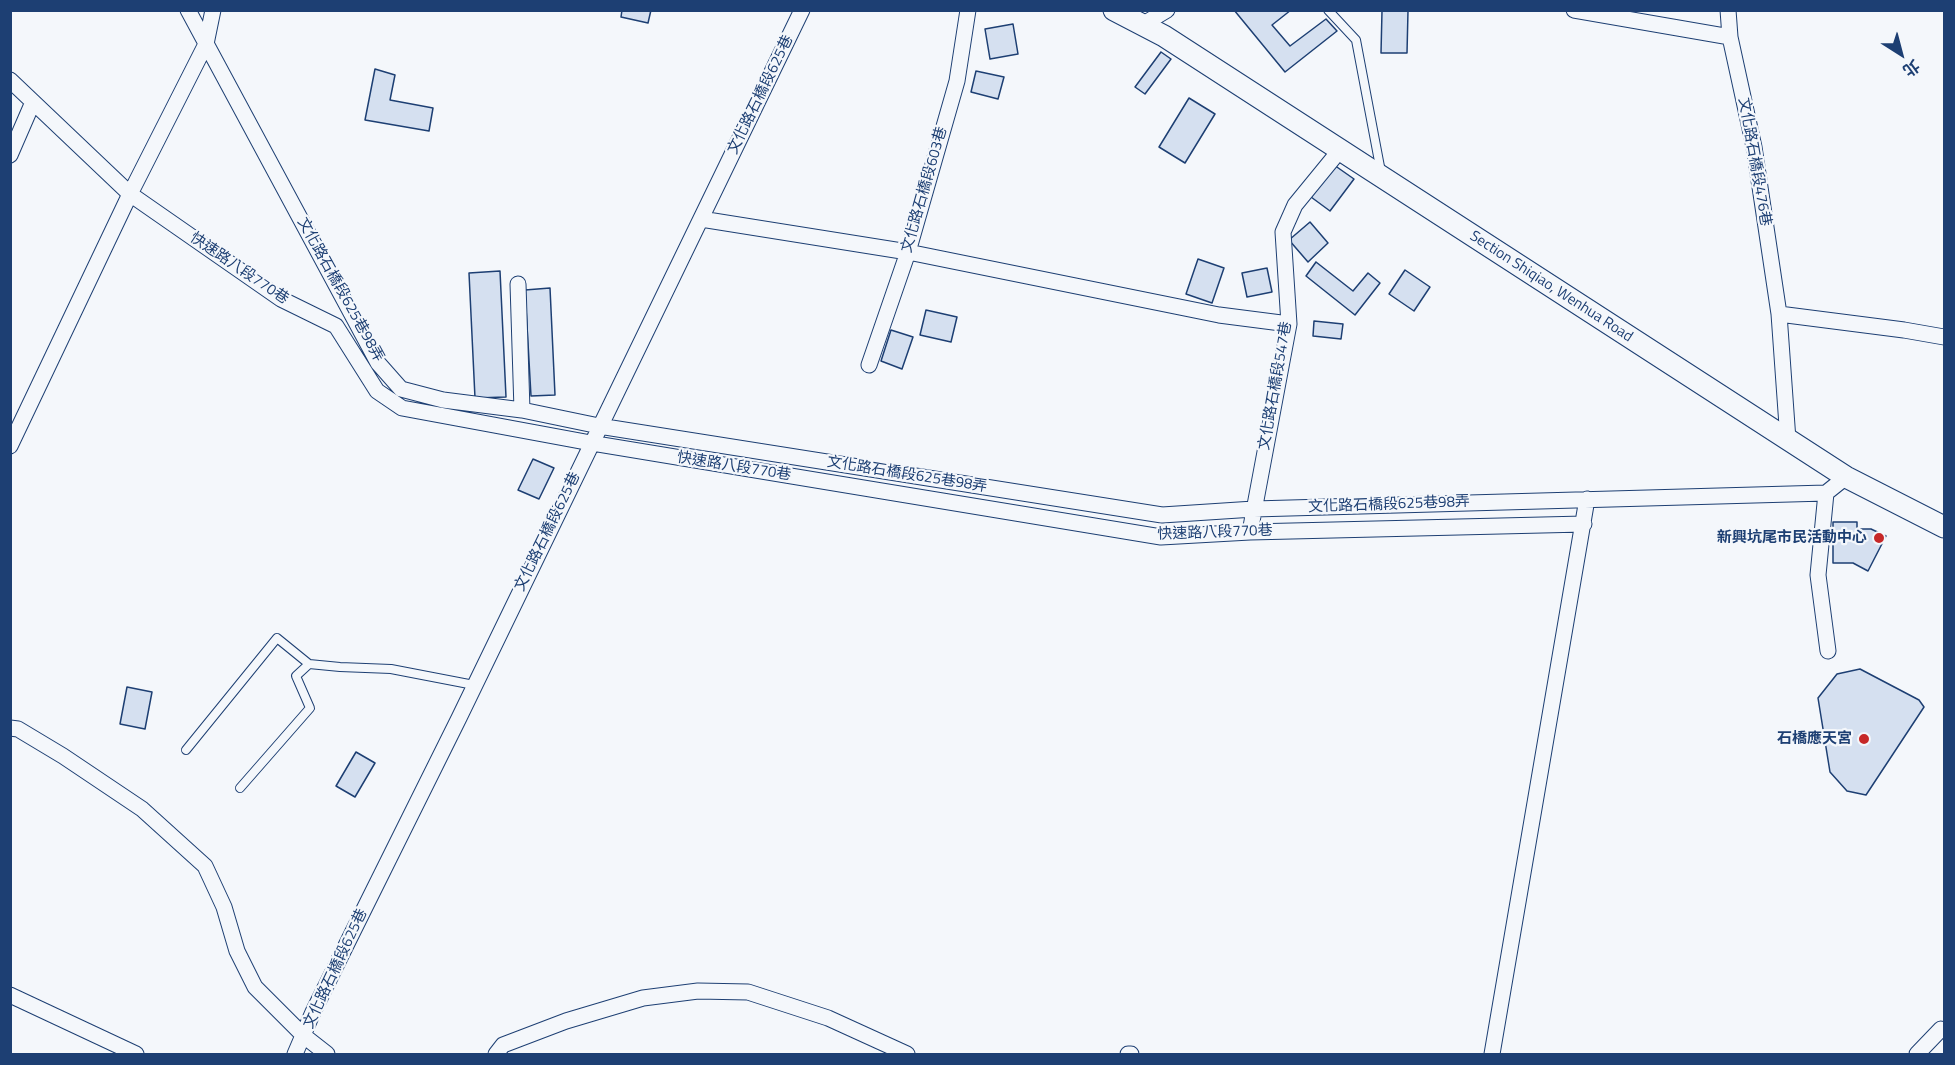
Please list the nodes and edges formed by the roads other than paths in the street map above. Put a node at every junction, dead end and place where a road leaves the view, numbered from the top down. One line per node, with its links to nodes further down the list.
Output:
1 (188, 10): 13 (street, 文化路石橋段625巷98弄)
2 (213, 10): 13 (street)
3 (802, 10): 20 (street, 文化路石橋段625巷)
4 (968, 10): 21 (street, 文化路石橋段603巷)
5 (1114, 10): 11 (main road, Section Shiqiao, Wenhua Road)
6 (1167, 10): 10 (street)
7 (1328, 10): 18 (lane)
8 (1574, 10): 12 (street)
9 (1728, 10): 12 (street, 文化路石橋段476巷)
10 (1141, 16): 11 (main road, Section Shiqiao, Wenhua Road)
11 (1164, 36): 16 (main road, Section Shiqiao, Wenhua Road)
12 (1730, 37): 23 (street, 文化路石橋段476巷)
13 (206, 44): 19 (street); 27 (street, 文化路石橋段625巷98弄)
14 (10, 80): 15 (street, 快速路八段770巷)
15 (33, 102): 17 (street); 19 (street, 快速路八段770巷)
16 (1340, 150): 18 (main road, Section Shiqiao, Wenhua Road); 24 (street, 文化路石橋段547巷)
17 (10, 155)
18 (1382, 177): 29 (main road, Section Shiqiao, Wenhua Road)
19 (130, 194): 30 (street, 快速路八段770巷); 31 (street)
20 (700, 219): 21 (street); 28 (street, 文化路石橋段625巷)
21 (908, 252): 24 (street); 26 (street, 文化路石橋段603巷)
22 (518, 284): 27 (street)
23 (1779, 314): 25 (street); 29 (street, 文化路石橋段476巷)
24 (1289, 324): 35 (street, 文化路石橋段547巷)
25 (1944, 337)
26 (869, 365)
27 (522, 410): 28 (street, 文化路石橋段625巷98弄)
28 (599, 426): 30 (street, 文化路石橋段625巷); 35 (street, 文化路石橋段625巷98弄)
29 (1788, 440): 32 (main road, Section Shiqiao, Wenhua Road)
30 (591, 443): 38 (street, 快速路八段770巷); 41 (street, 文化路石橋段625巷)
31 (10, 446)
32 (1846, 477): 33 (street); 37 (main road, Section Shiqiao, Wenhua Road)
33 (1826, 493): 34 (street, 文化路石橋段625巷98弄); 39 (street)
34 (1587, 499): 35 (street, 文化路石橋段625巷98弄); 36 (street)
35 (1254, 509): 38 (street, 文化路石橋段547巷)
36 (1584, 524): 38 (street, 快速路八段770巷); 53 (street)
37 (1944, 527)
38 (1250, 532)
39 (1828, 651)
40 (309, 664): 41 (lane); 43 (lane); 44 (lane)
41 (474, 686): 47 (street, 文化路石橋段625巷)
42 (10, 728): 47 (street)
43 (186, 750)
44 (240, 788)
45 (10, 995): 48 (street)
46 (1944, 1030): 54 (street)
47 (304, 1036): 49 (street, 文化路石橋段625巷); 50 (street)
48 (136, 1054)
49 (296, 1054)
50 (327, 1054)
51 (496, 1054): 52 (street)
52 (907, 1054)
53 (1492, 1054)
54 (1917, 1054)

